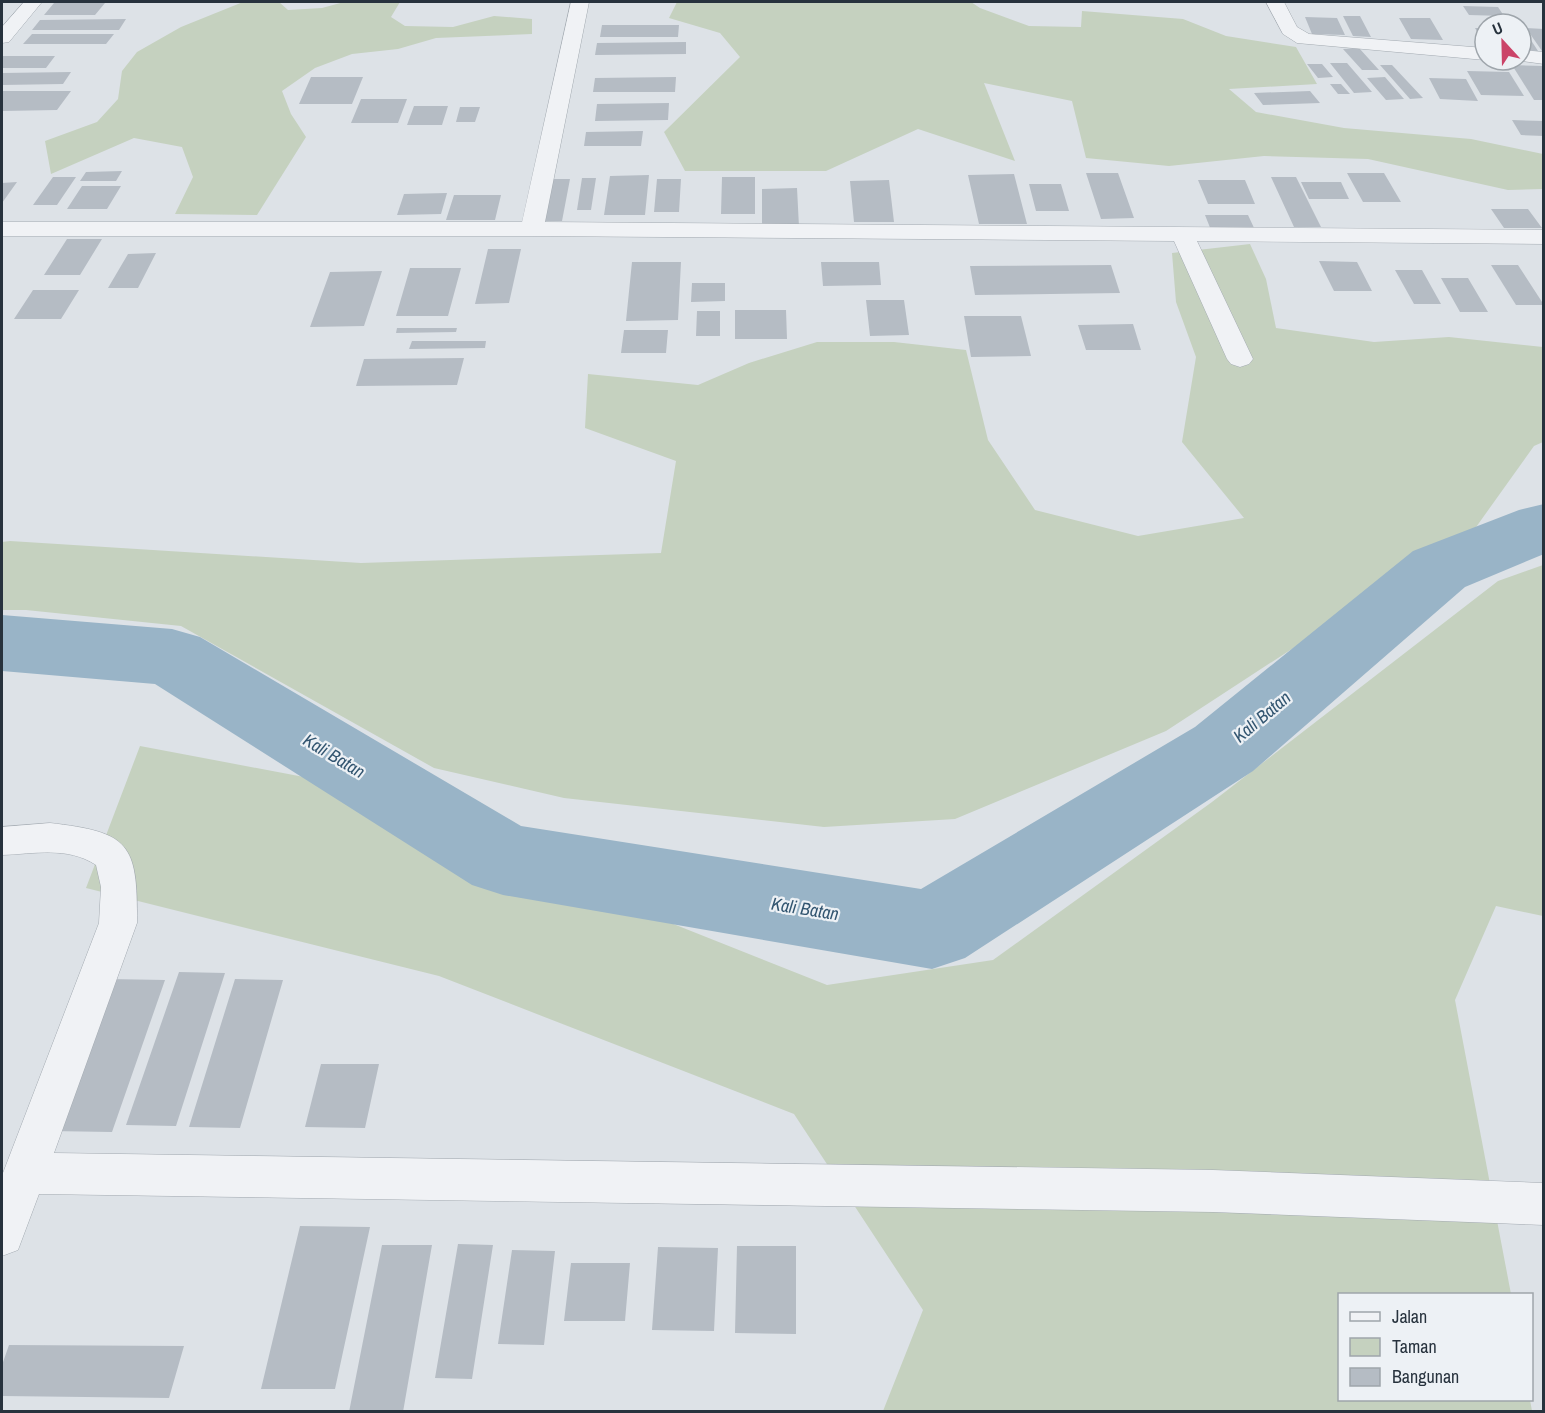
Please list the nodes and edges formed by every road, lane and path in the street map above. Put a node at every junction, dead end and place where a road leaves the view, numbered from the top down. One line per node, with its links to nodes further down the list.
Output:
1 (33, 2): 4 (street)
2 (580, 2): 7 (street)
3 (1275, 2): 5 (street)
4 (2, 38)
5 (1473, 53)
6 (2, 229): 7 (street)
7 (532, 229): 8 (street)
8 (1182, 234): 9 (street); 10 (street)
9 (1544, 237)
10 (1240, 359)
11 (2, 841): 12 (street)
12 (24, 1173): 13 (street); 14 (street)
13 (1544, 1204)
14 (2, 1234)

